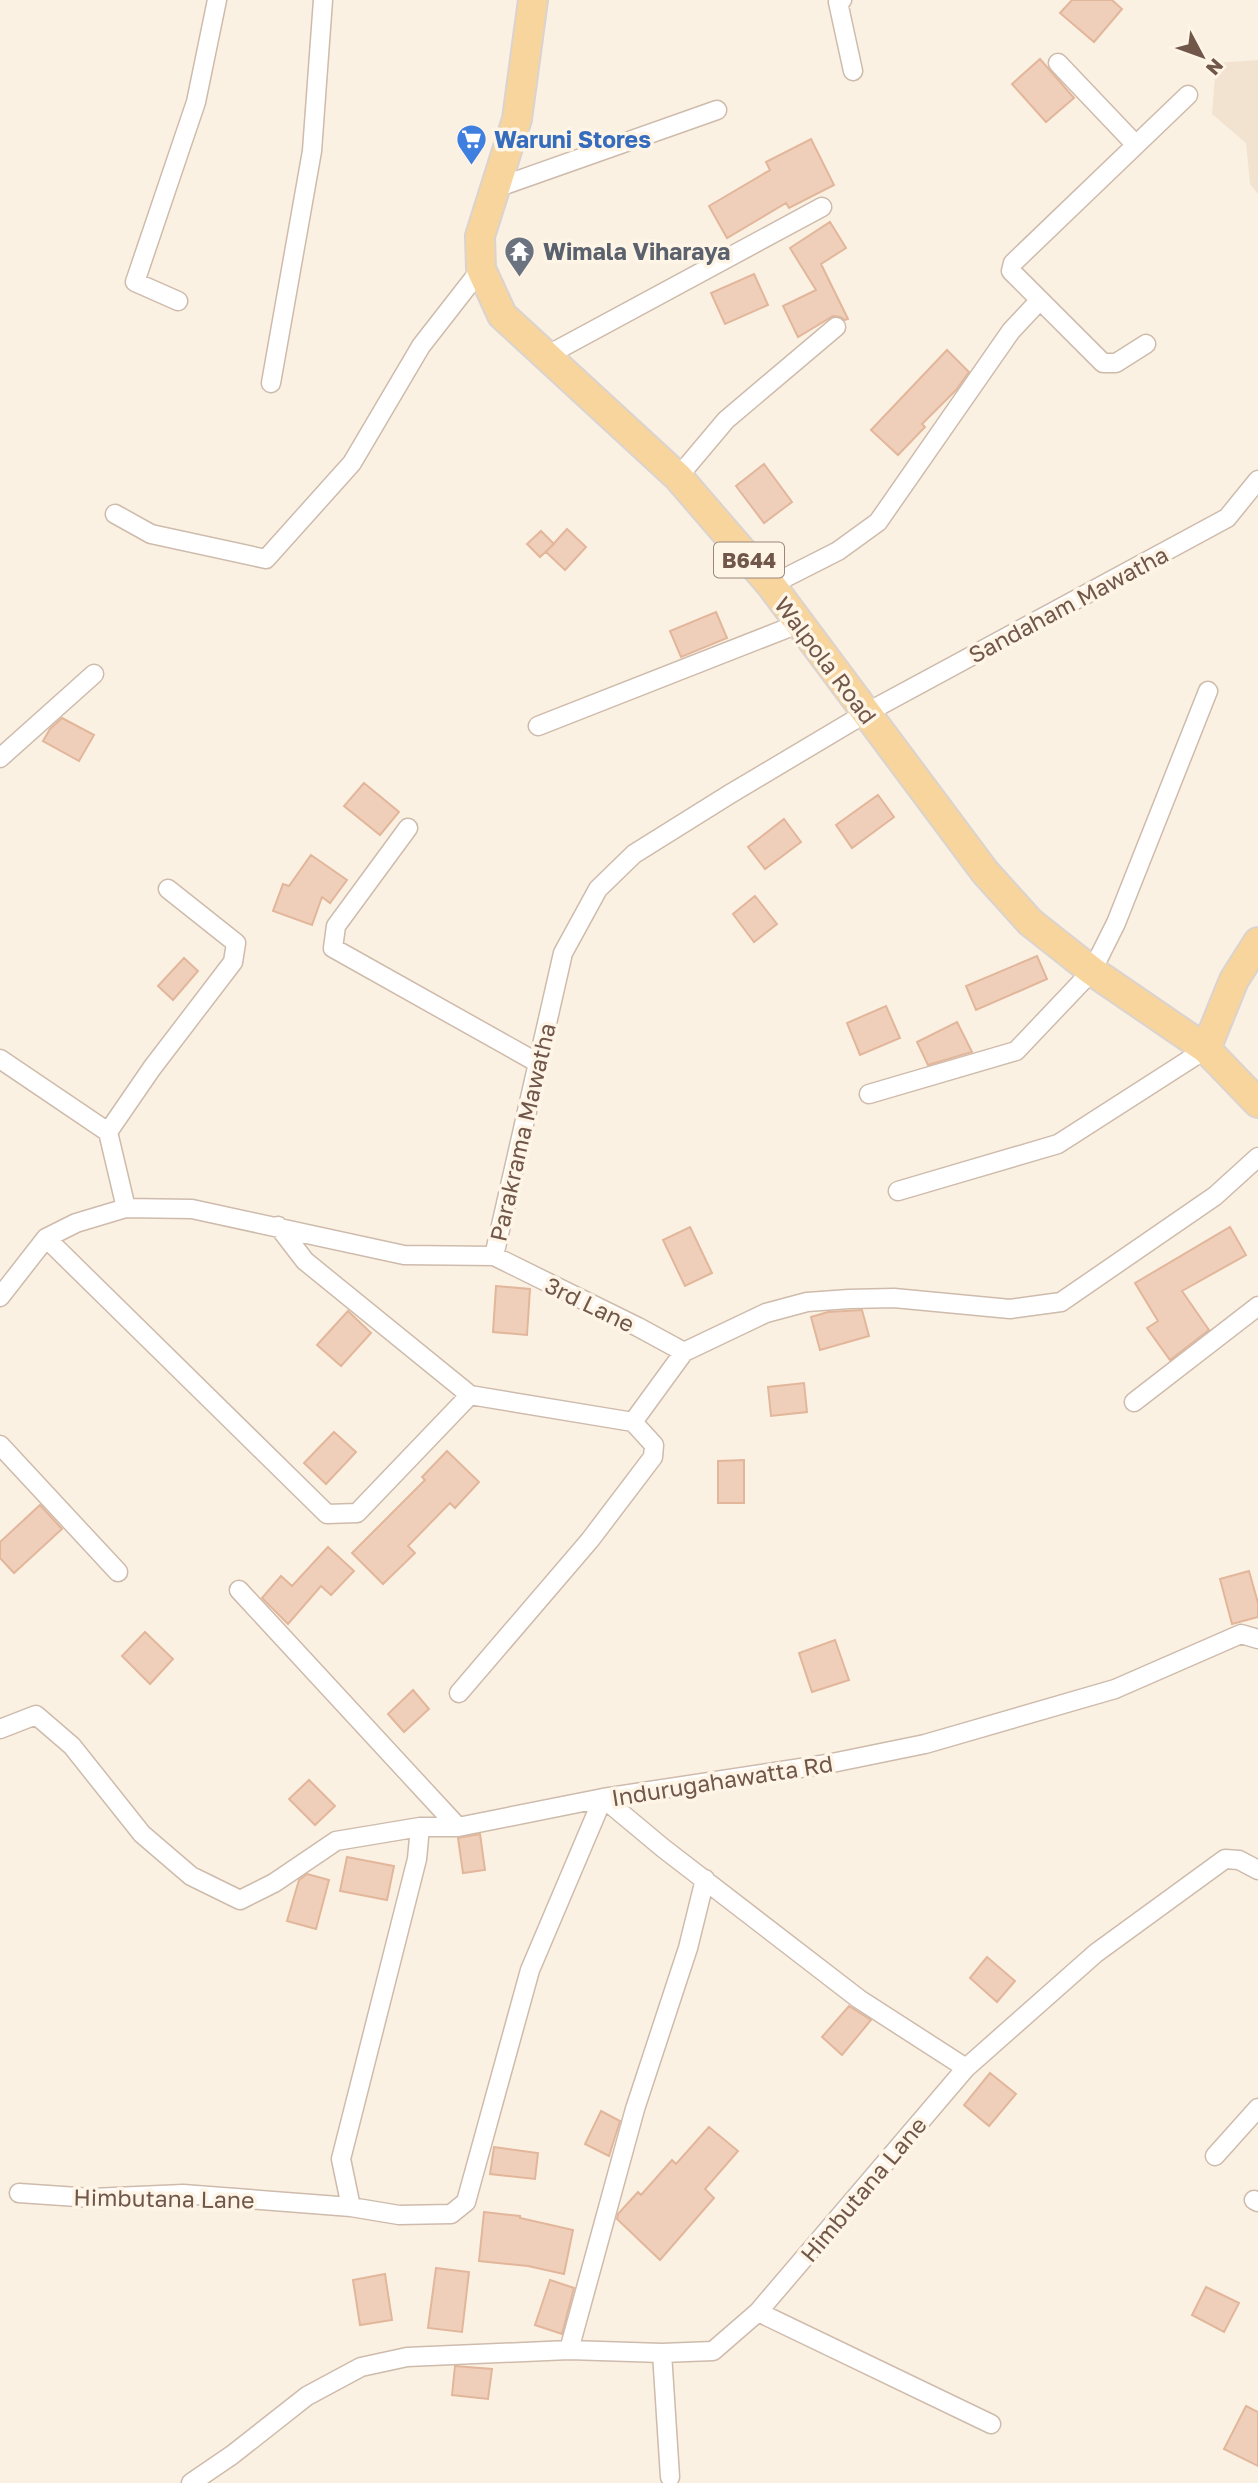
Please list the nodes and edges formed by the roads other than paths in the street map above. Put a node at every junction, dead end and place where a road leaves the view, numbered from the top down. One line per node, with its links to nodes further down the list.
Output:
1 (217, 0): 13 (street)
2 (323, 0): 18 (street)
3 (533, 0): 10 (main road, Walpola Road / B644)
4 (842, 0): 6 (street)
5 (1058, 63): 9 (street)
6 (853, 71)
7 (1188, 95): 9 (street)
8 (717, 110): 10 (street)
9 (1136, 145): 14 (street)
10 (496, 188): 12 (main road, Walpola Road / B644)
11 (822, 208): 17 (street)
12 (481, 269): 17 (main road, Walpola Road / B644); 21 (street)
13 (178, 301)
14 (1039, 301): 16 (street); 22 (street)
15 (836, 327): 19 (street)
16 (1146, 344)
17 (546, 356): 19 (main road, Walpola Road / B644)
18 (271, 383)
19 (678, 477): 22 (main road, Walpola Road / B644)
20 (1258, 480): 26 (street, Sandaham Mawatha)
21 (115, 514)
22 (771, 585): 23 (main road, Walpola Road / B644)
23 (798, 624): 26 (main road, Walpola Road / B644); 27 (street)
24 (94, 674): 28 (street)
25 (1208, 691): 32 (street)
26 (866, 713): 32 (main road, Walpola Road / B644); 35 (street, Parakrama Mawatha)
27 (538, 726)
28 (0, 758)
29 (408, 828): 35 (street)
30 (168, 889): 38 (street)
31 (1258, 942): 33 (main road)
32 (1092, 971): 33 (main road, Walpola Road / B644); 36 (street)
33 (1206, 1049): 37 (main road, B644); 40 (street)
34 (0, 1059): 38 (street)
35 (538, 1063): 44 (street, Parakrama Mawatha)
36 (869, 1094)
37 (1258, 1103)
38 (108, 1132): 41 (street)
39 (1258, 1157): 47 (street)
40 (898, 1191)
41 (126, 1208): 42 (street, Parakrama Mawatha); 43 (street, Parakrama Mawatha)
42 (278, 1226): 44 (street, Parakrama Mawatha); 48 (street)
43 (46, 1238): 45 (street, Parakrama Mawatha); 48 (street)
44 (494, 1256): 47 (street, 3rd Lane)
45 (0, 1297)
46 (1258, 1306): 49 (street)
47 (684, 1353): 50 (street)
48 (470, 1395): 50 (street)
49 (1134, 1402)
50 (633, 1422): 55 (street)
51 (0, 1445): 52 (street)
52 (118, 1572)
53 (239, 1590): 59 (street)
54 (1258, 1639): 57 (street, Indurugahawatta Rd)
55 (459, 1693)
56 (0, 1729): 58 (street, Indurugahawatta Rd)
57 (603, 1798): 59 (street, Indurugahawatta Rd); 61 (street); 66 (street, Himbutana Lane)
58 (420, 1827): 59 (street, Indurugahawatta Rd); 66 (street)
59 (458, 1827)
60 (1258, 1870): 62 (street, Himbutana Lane)
61 (705, 1879): 62 (street); 68 (street)
62 (966, 2068): 67 (street, Himbutana Lane)
63 (1258, 2108): 64 (street)
64 (1215, 2156)
65 (19, 2193): 66 (street, Himbutana Lane)
66 (351, 2207)
67 (758, 2312): 69 (street, Himbutana Lane); 70 (street)
68 (569, 2350): 69 (street, Himbutana Lane); 72 (street, Himbutana Lane)
69 (662, 2353): 71 (street)
70 (991, 2424)
71 (670, 2477)
72 (191, 2483)

